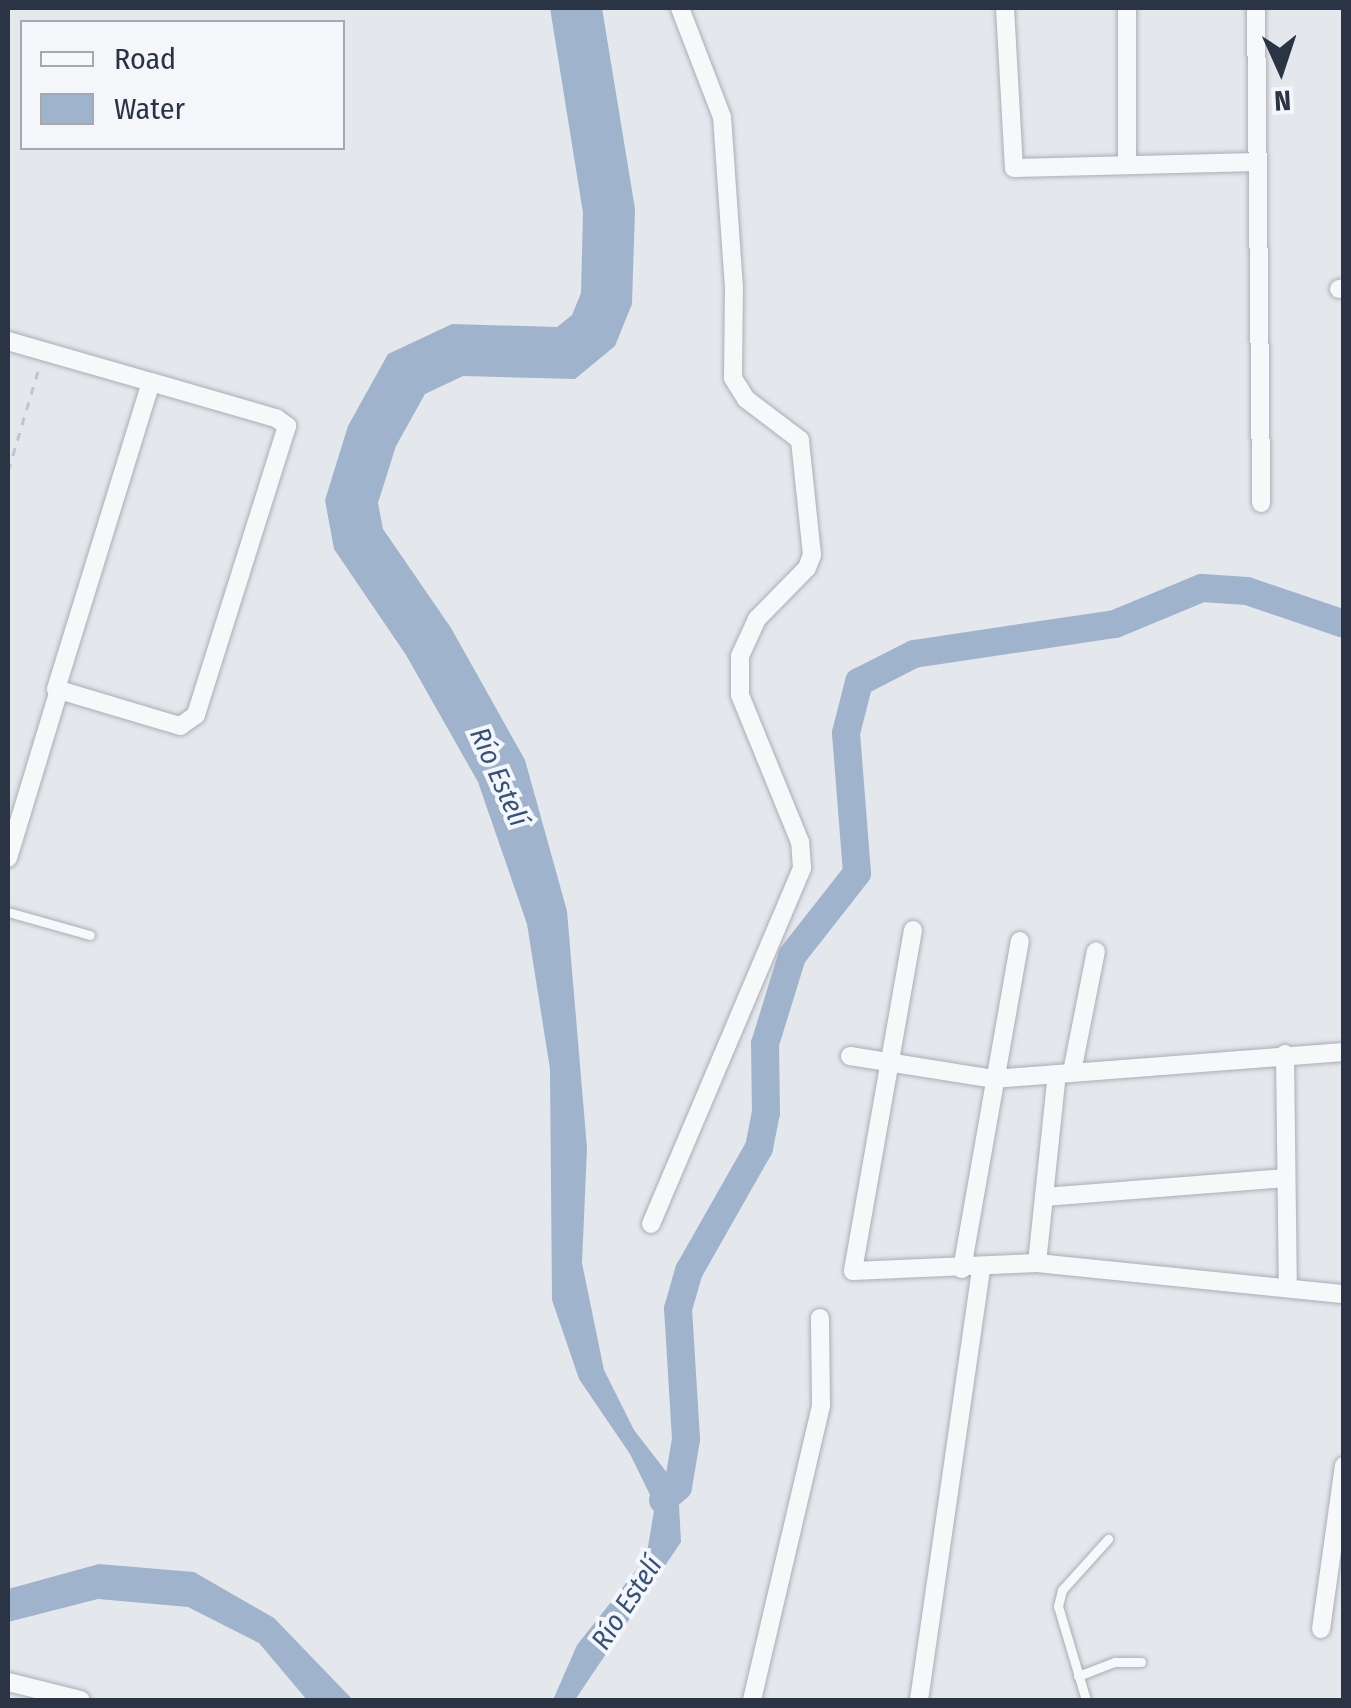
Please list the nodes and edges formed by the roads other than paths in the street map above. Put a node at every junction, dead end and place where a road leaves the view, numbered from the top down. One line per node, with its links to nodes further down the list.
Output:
1 (680, 8): 25 (street)
2 (1005, 8): 6 (street)
3 (1127, 8): 6 (street)
4 (1256, 8): 5 (street)
5 (1258, 162): 6 (street); 9 (street)
6 (1127, 163)
7 (8, 341): 8 (street)
8 (151, 382): 10 (street); 10 (street)
9 (1261, 502)
10 (58, 693): 11 (street)
11 (8, 858)
12 (8, 912): 14 (lane)
13 (914, 930): 20 (street)
14 (90, 935)
15 (1020, 941): 22 (street)
16 (1096, 951): 21 (street)
17 (1344, 1052): 18 (street)
18 (1285, 1054): 21 (street); 23 (street)
19 (850, 1056): 20 (street)
20 (888, 1062): 22 (street); 27 (street)
21 (1064, 1073): 22 (street); 24 (street)
22 (994, 1079): 27 (street)
23 (1283, 1178): 24 (street); 28 (street)
24 (1044, 1196): 26 (street)
25 (651, 1224)
26 (1037, 1262): 27 (street); 28 (street)
27 (971, 1268): 39 (street)
28 (1288, 1288): 29 (street)
29 (1344, 1294)
30 (820, 1318): 38 (street)
31 (1344, 1466): 33 (street)
32 (1108, 1539): 35 (lane)
33 (1321, 1629)
34 (1140, 1662): 35 (lane)
35 (1078, 1676): 40 (lane)
36 (8, 1682): 37 (street)
37 (81, 1700)
38 (752, 1700)
39 (919, 1700)
40 (1086, 1700)

